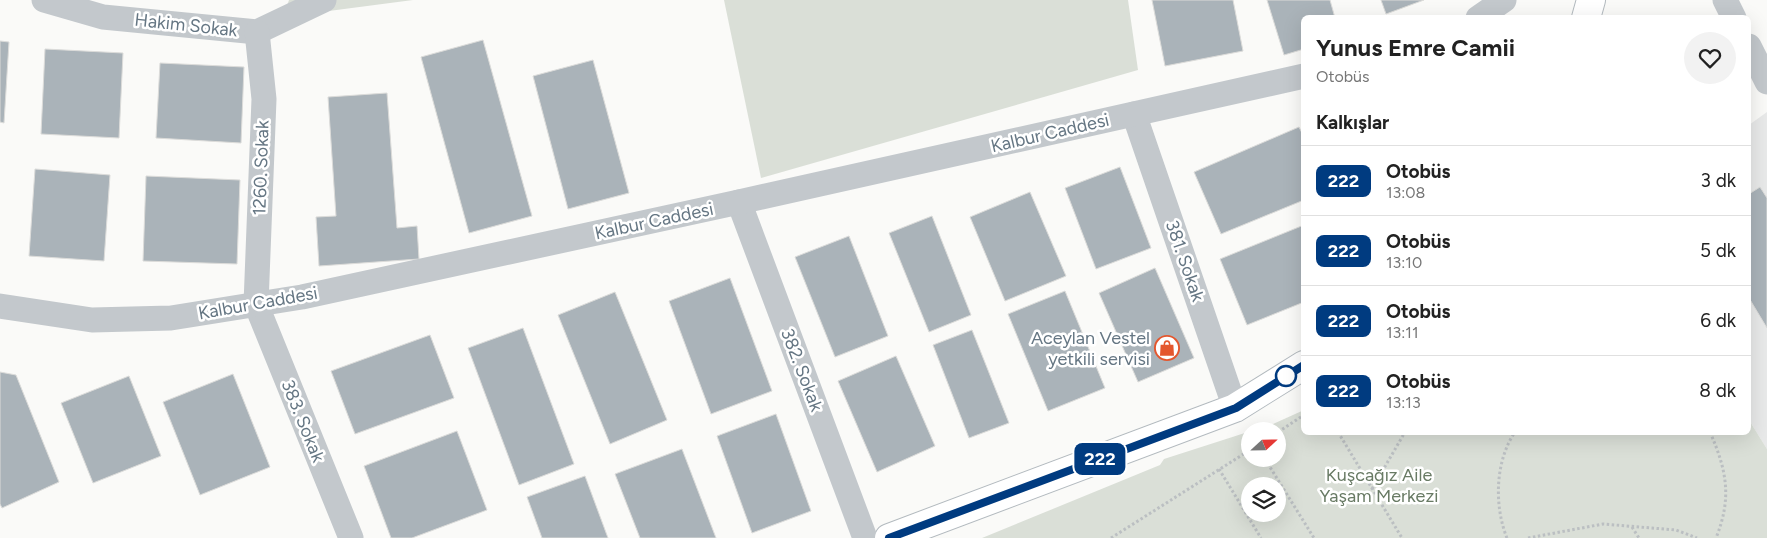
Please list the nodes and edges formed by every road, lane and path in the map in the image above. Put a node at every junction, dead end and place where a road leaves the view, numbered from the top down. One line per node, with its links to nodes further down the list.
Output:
1 (44, 0): 9 (street, Hakim Sokak)
2 (324, 0): 9 (street, Hakim Sokak)
3 (1504, 0): 6 (street)
4 (1591, 0): 7 (street)
5 (1726, 0): 8 (street)
6 (1483, 15)
7 (1587, 15)
8 (1733, 15)
9 (258, 32): 15 (street, 1260. Sokak)
10 (1751, 50): 12 (street)
11 (1301, 77): 13 (street, Kalbur Caddesi)
12 (1767, 82)
13 (1134, 114): 14 (street, Kalbur Caddesi); 18 (street, 381. Sokak)
14 (739, 202): 15 (street, Kalbur Caddesi); 31 (street, 382. Sokak)
15 (256, 304): 16 (street, Kalbur Caddesi); 30 (street, 383. Sokak)
16 (0, 306)
17 (1301, 367): 18 (street)
18 (1236, 408): 32 (street)
19 (1301, 418): 20 (path)
20 (1286, 427)
21 (1340, 435): 28 (path)
22 (1403, 435): 28 (path)
23 (1514, 435): 37 (path)
24 (1711, 435): 41 (path)
25 (1241, 456): 27 (path)
26 (1271, 468): 35 (path)
27 (1219, 470): 33 (path); 34 (path)
28 (1372, 489): 36 (path)
29 (1632, 526): 38 (path); 39 (path); 40 (path)
30 (351, 538)
31 (865, 538)
32 (889, 538)
33 (1111, 538)
34 (1261, 538)
35 (1314, 538)
36 (1402, 538)
37 (1507, 538)
38 (1528, 538)
39 (1639, 538)
40 (1697, 538)
41 (1716, 538)

